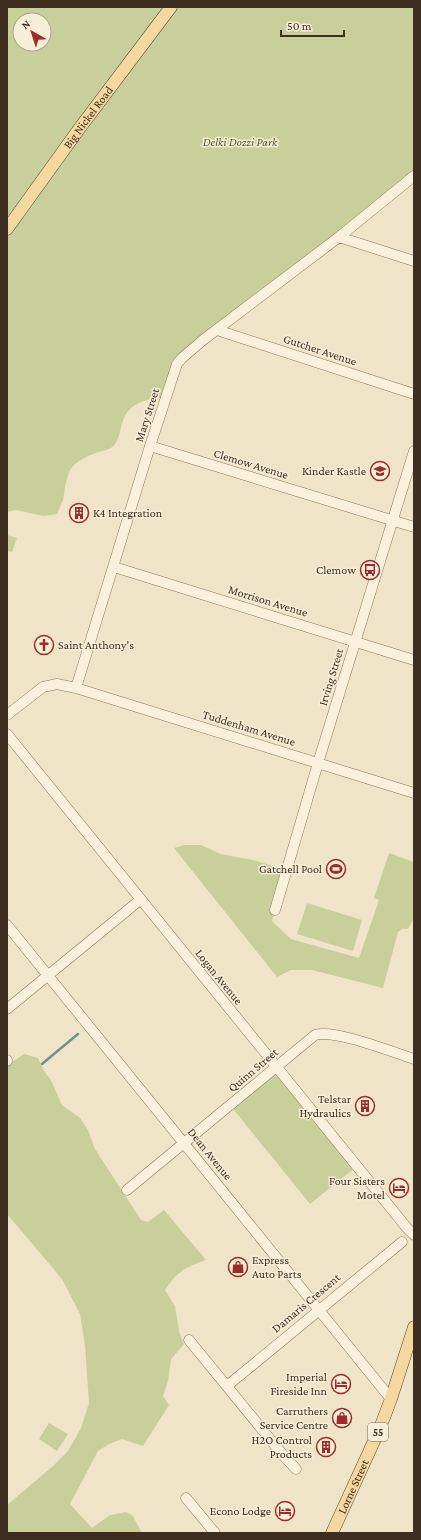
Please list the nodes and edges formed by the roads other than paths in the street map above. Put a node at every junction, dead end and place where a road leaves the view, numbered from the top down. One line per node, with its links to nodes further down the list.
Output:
1 (172, 7): 3 (main road, Big Nickel Road)
2 (414, 176): 4 (street, Mary Street)
3 (7, 229)
4 (339, 236): 5 (street); 6 (street, Mary Street)
5 (414, 261)
6 (217, 330): 7 (street, Gutcher Avenue); 8 (street, Mary Street)
7 (414, 394)
8 (150, 446): 10 (street, Clemow Avenue); 12 (street, Mary Street)
9 (414, 451): 10 (street, Irving Street)
10 (393, 520): 11 (street, Clemow Avenue); 13 (street, Irving Street)
11 (414, 527)
12 (114, 567): 13 (street, Morrison Avenue); 15 (street, Mary Street)
13 (355, 642): 14 (street, Morrison Avenue); 18 (street, Irving Street)
14 (414, 660)
15 (76, 688): 16 (street); 18 (street, Tuddenham Avenue)
16 (7, 715)
17 (7, 734): 20 (street, Logan Avenue)
18 (318, 763): 19 (street, Tuddenham Avenue); 21 (street, Irving Street)
19 (414, 793)
20 (140, 900): 23 (street); 26 (street, Logan Avenue)
21 (274, 910)
22 (7, 926): 23 (street, Dean Avenue)
23 (48, 975): 24 (street); 27 (street, Dean Avenue)
24 (7, 1009)
25 (414, 1059): 26 (street, Quinn Street)
26 (276, 1068): 27 (street, Quinn Street); 29 (street, Logan Avenue)
27 (185, 1143): 28 (street, Quinn Street); 31 (street, Dean Avenue)
28 (128, 1190)
29 (414, 1234)
30 (402, 1242): 31 (street, Damaris Crescent)
31 (318, 1310): 34 (street, Damaris Crescent); 35 (street, Dean Avenue)
32 (414, 1327): 35 (main road, Lorne Street / 55)
33 (190, 1340): 34 (street)
34 (227, 1386): 36 (street)
35 (391, 1399): 39 (main road, Lorne Street / 55)
36 (296, 1469)
37 (186, 1498): 38 (street)
38 (215, 1533)
39 (332, 1533)

